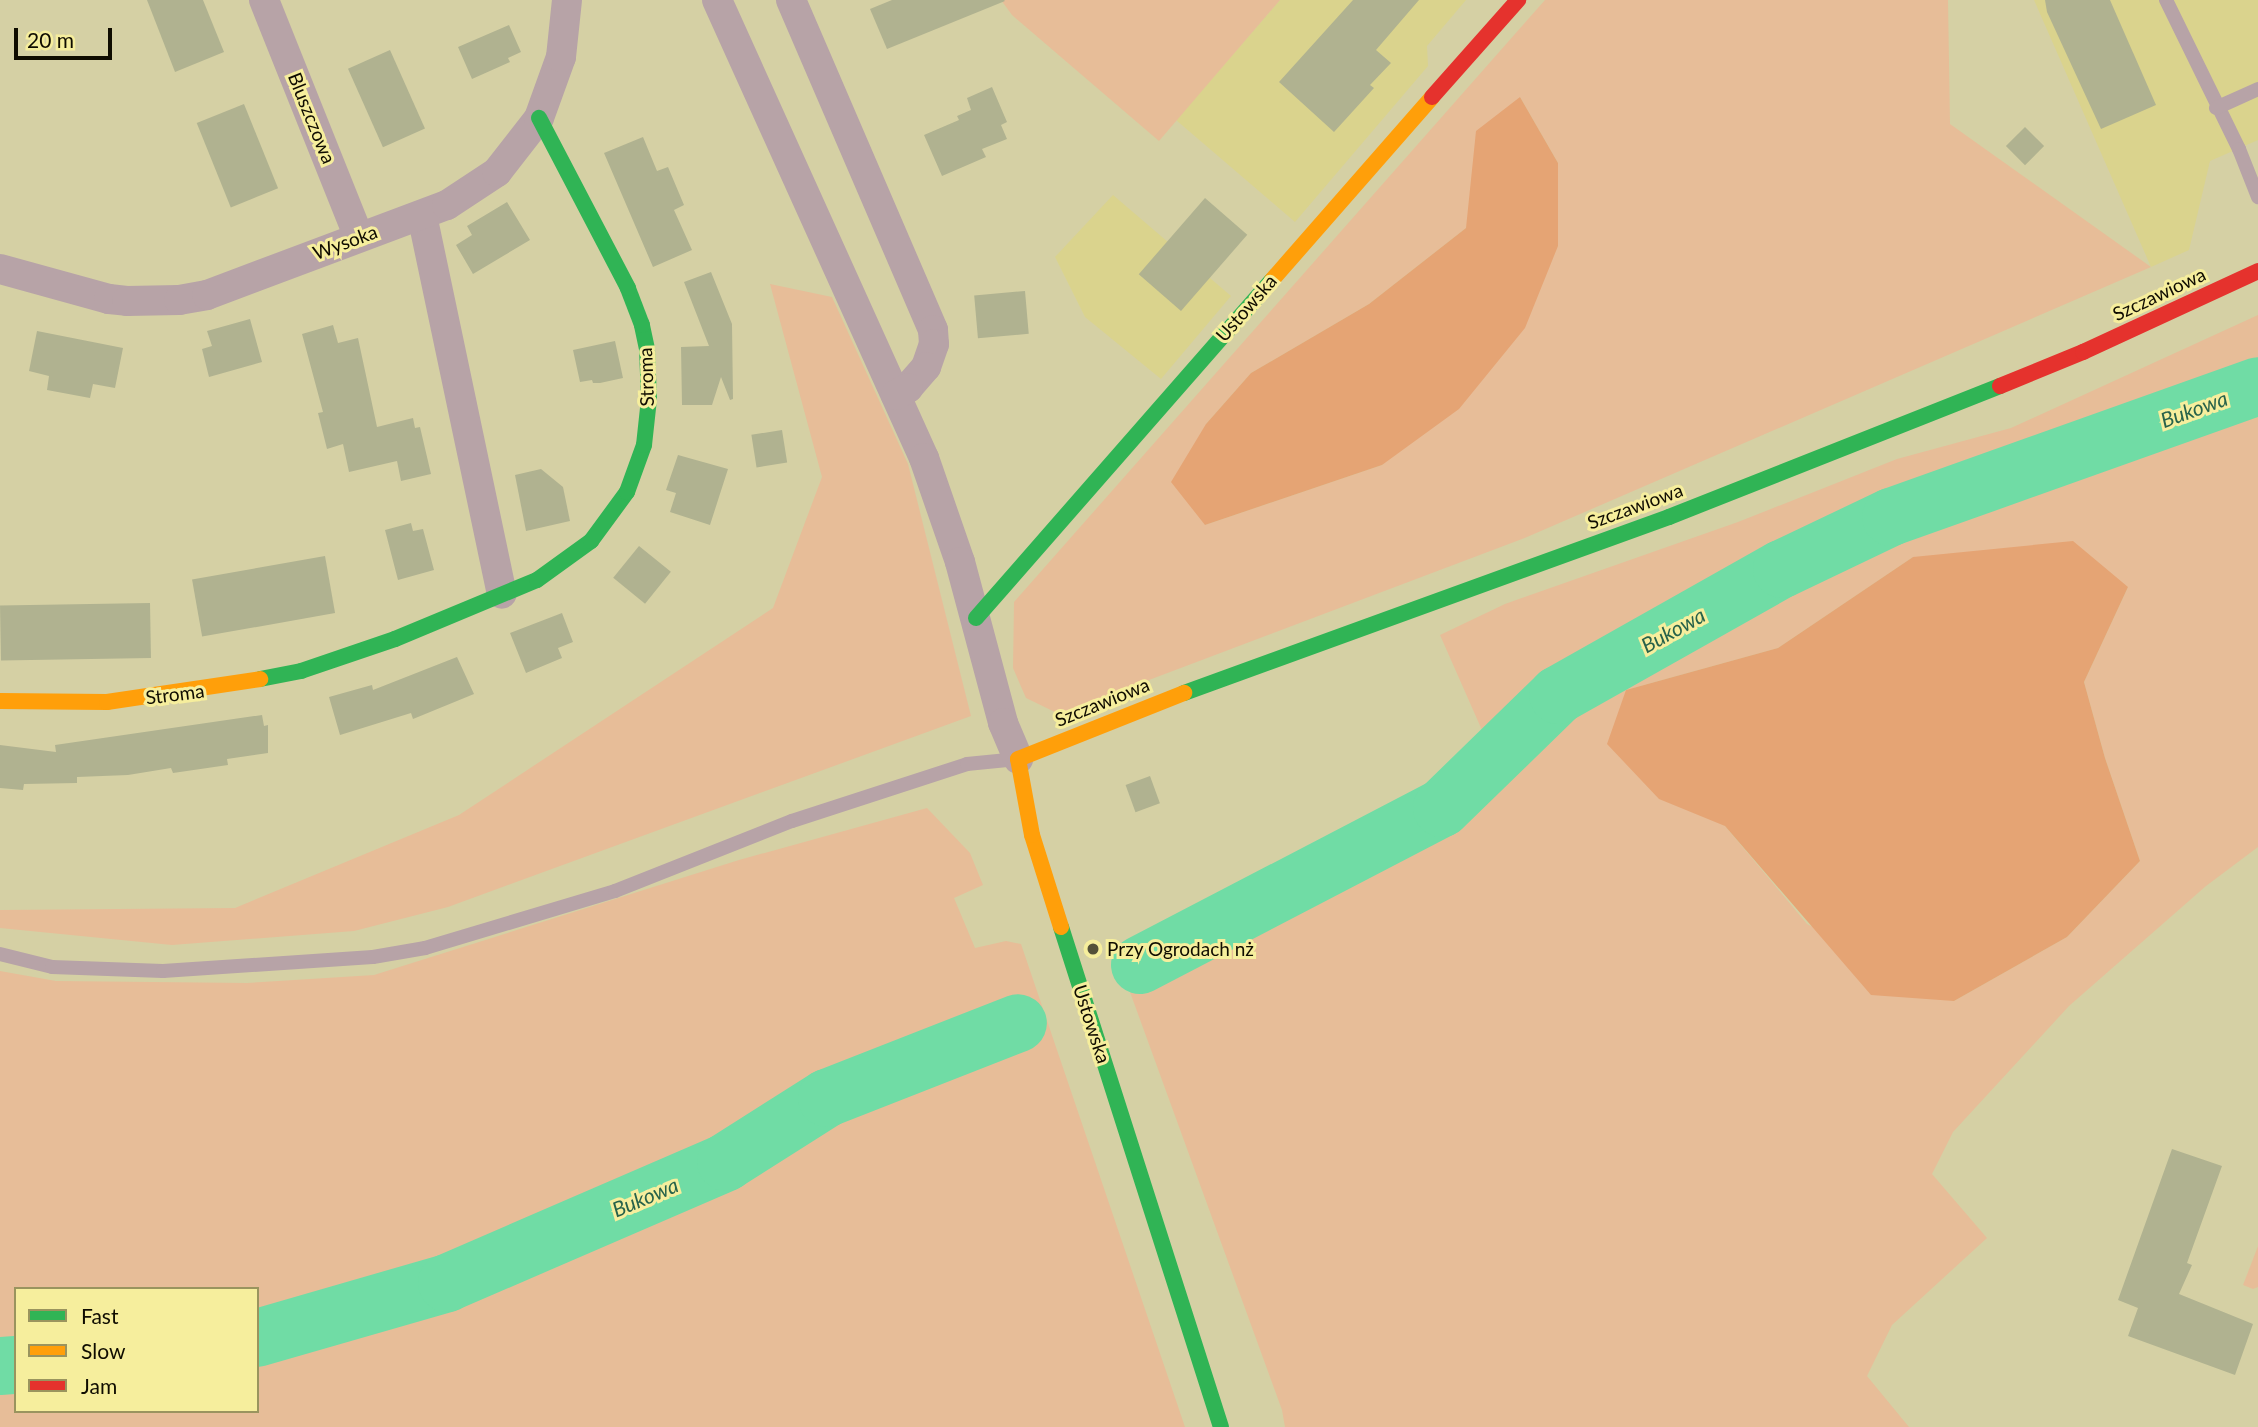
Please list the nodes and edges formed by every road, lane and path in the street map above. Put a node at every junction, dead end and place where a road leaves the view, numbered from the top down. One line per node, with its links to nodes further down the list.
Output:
1 (264, 0): 12 (street, Bluszczowa)
2 (567, 0): 9 (street, Wysoka)
3 (717, 0): 15 (street, Ustowska)
4 (791, 0): 15 (street)
5 (1518, 0): 17 (street, Ustowska)
6 (2166, 0): 8 (lane)
7 (2258, 89): 8 (lane)
8 (2216, 108): 10 (lane)
9 (539, 118): 11 (street, Wysoka); 16 (street, Stroma)
10 (2258, 197)
11 (422, 215): 12 (street, Wysoka); 16 (street)
12 (359, 237): 13 (street, Wysoka)
13 (0, 269)
14 (2258, 271): 19 (street, Szczawiowa)
15 (896, 395): 17 (street, Ustowska)
16 (502, 594): 18 (street, Stroma)
17 (976, 618): 19 (street, Ustowska)
18 (0, 701)
19 (1018, 759): 20 (lane); 21 (street, Ustowska)
20 (0, 954)
21 (1221, 1427)

